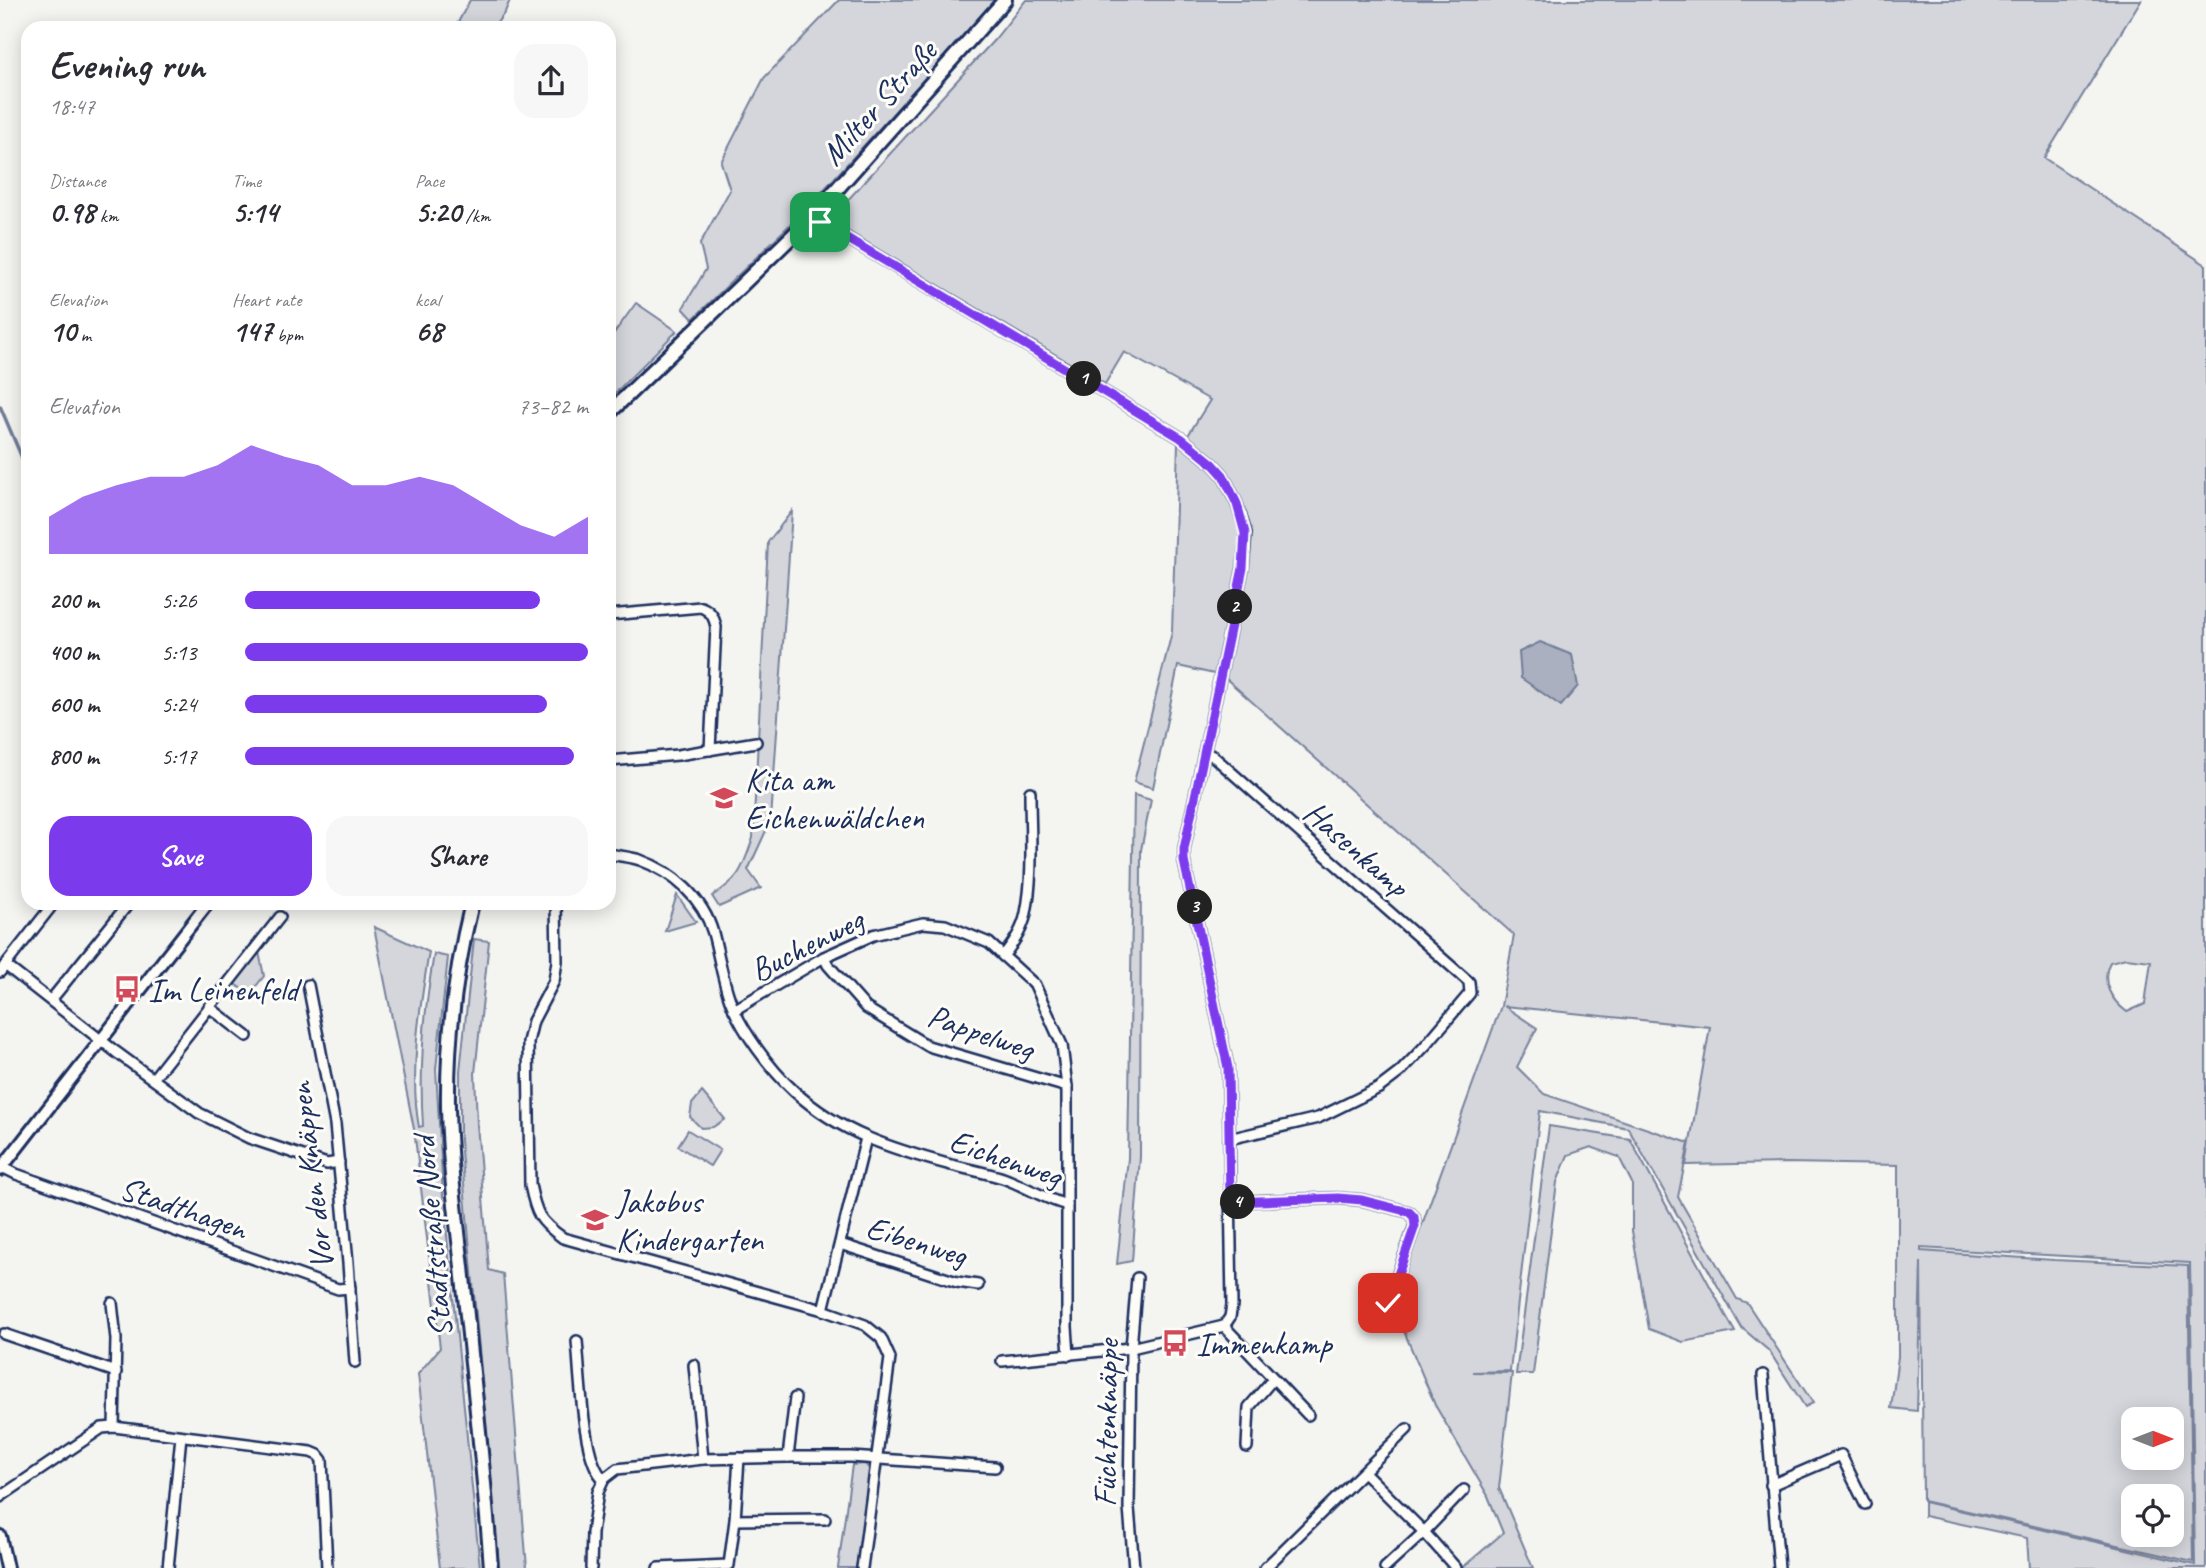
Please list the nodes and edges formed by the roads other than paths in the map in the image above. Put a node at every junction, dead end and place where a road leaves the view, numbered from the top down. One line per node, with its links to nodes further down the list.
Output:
1 (1005, 0): 2 (main road, Milter Straße)
2 (812, 217): 3 (main road, Milter Straße); 7 (street)
3 (616, 406)
4 (616, 614): 6 (street)
5 (756, 741): 6 (street)
6 (710, 750): 8 (street)
7 (1203, 752): 29 (street); 29 (street, Hasenkamp)
8 (616, 760)
9 (1030, 792): 17 (street)
10 (616, 855): 23 (street, Eichenweg)
11 (49, 910): 19 (street)
12 (123, 910): 21 (street)
13 (203, 910): 25 (street)
14 (470, 910): 76 (main road, Stadtstraße Nord)
15 (556, 910): 40 (street)
16 (280, 917): 22 (street)
17 (1003, 956): 18 (street, Buchenweg); 27 (street, Buchenweg)
18 (824, 957): 23 (street, Buchenweg); 27 (street, Pappelweg)
19 (3, 969): 21 (street)
20 (308, 985): 30 (street, Vor den Knäppen)
21 (51, 1000): 25 (street)
22 (209, 1007): 24 (street); 26 (street)
23 (734, 1010): 28 (street, Eichenweg)
24 (247, 1036)
25 (102, 1041): 26 (street); 31 (street)
26 (153, 1079): 30 (street)
27 (1067, 1087): 33 (street, Buchenweg)
28 (866, 1138): 33 (street, Eichenweg); 34 (street)
29 (1229, 1139): 32 (street)
30 (339, 1162): 37 (street, Vor den Knäppen)
31 (1, 1169): 37 (street, Stadthagen)
32 (1230, 1202): 39 (street); 41 (street)
33 (1066, 1205): 45 (street, Eichenweg)
34 (840, 1244): 36 (street, Eibenweg); 40 (street)
35 (1137, 1278): 44 (street, Füchtenknäppe)
36 (978, 1284)
37 (350, 1288): 47 (street, Vor den Knäppen)
38 (112, 1303): 49 (street)
39 (1388, 1303)
40 (823, 1310): 60 (street)
41 (1224, 1326): 44 (street); 51 (street)
42 (4, 1334): 49 (street)
43 (577, 1341): 64 (street)
44 (1131, 1348): 45 (street); 80 (street, Füchtenknäppe)
45 (1069, 1355): 46 (street)
46 (1002, 1361)
47 (355, 1362)
48 (694, 1365): 61 (street)
49 (116, 1372): 54 (street)
50 (1763, 1375): 65 (street)
51 (1273, 1379): 53 (street); 57 (street)
52 (795, 1398): 58 (street)
53 (1308, 1415)
54 (114, 1427): 56 (street); 67 (street)
55 (1407, 1429): 63 (street)
56 (181, 1436): 74 (street); 75 (street)
57 (1247, 1447)
58 (788, 1457): 59 (street); 60 (street)
59 (738, 1458): 61 (street); 70 (street)
60 (878, 1458): 62 (street); 79 (street)
61 (704, 1459): 64 (street)
62 (995, 1467)
63 (1364, 1472): 71 (street); 81 (street)
64 (604, 1479): 77 (street)
65 (1771, 1485): 68 (street); 84 (street)
66 (1464, 1490): 71 (street)
67 (0, 1497)
68 (1865, 1504)
69 (825, 1519): 70 (street)
70 (735, 1520): 78 (street)
71 (1424, 1532): 82 (street); 83 (street)
72 (0, 1536): 73 (street)
73 (7, 1568)
74 (168, 1568)
75 (327, 1568)
76 (491, 1568)
77 (591, 1568)
78 (658, 1568)
79 (862, 1568)
80 (1134, 1568)
81 (1265, 1568)
82 (1385, 1568)
83 (1456, 1568)
84 (1779, 1568)

